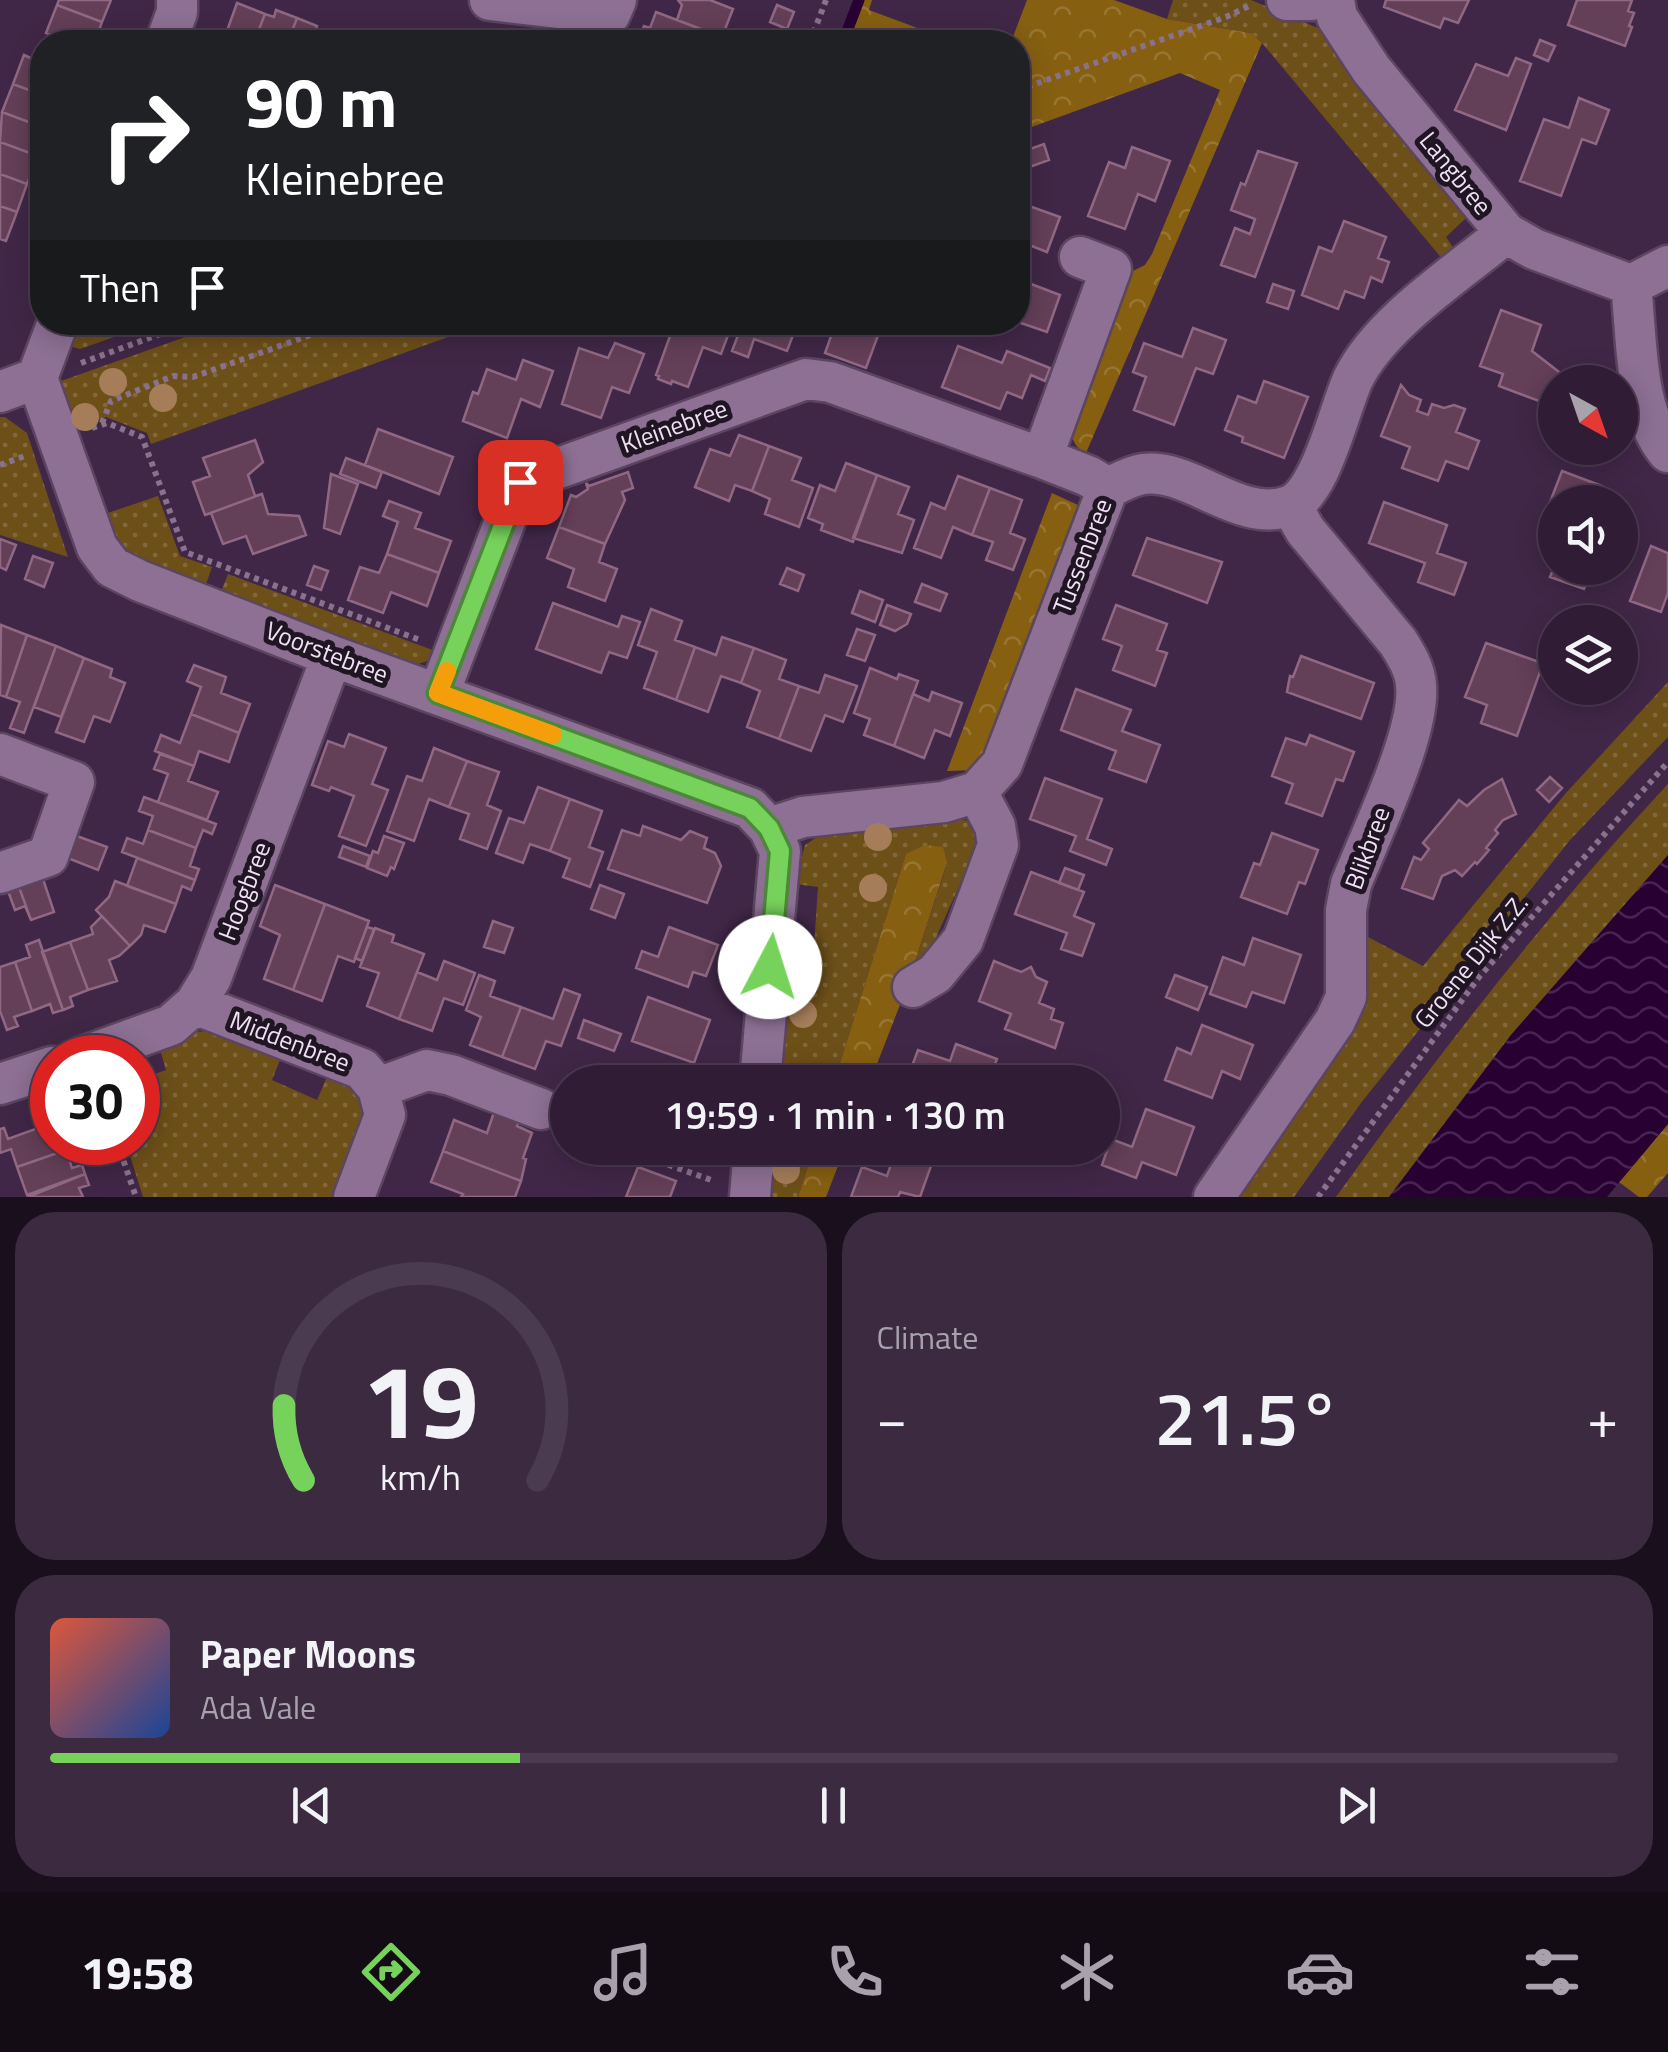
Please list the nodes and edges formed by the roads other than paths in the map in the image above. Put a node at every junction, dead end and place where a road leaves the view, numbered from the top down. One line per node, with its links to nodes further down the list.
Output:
1 (177, 0): 7 (street)
2 (490, 0): 6 (street)
3 (1287, 0): 4 (street)
4 (1311, 0)
5 (1334, 0): 8 (street, Langbree)
6 (610, 19)
7 (170, 30)
8 (1506, 233): 11 (street, Langbree); 18 (street)
9 (1080, 257): 16 (street)
10 (1668, 266): 11 (street)
11 (1631, 285): 15 (street)
12 (53, 335): 13 (street)
13 (38, 378): 14 (street); 19 (street, Voorstebree)
14 (0, 392)
15 (1668, 452)
16 (1042, 458): 17 (street, Kleinebree); 20 (street, Kleinebree)
17 (1108, 488): 18 (street, Tussenbree); 22 (street, Tussenbree)
18 (1290, 506): 36 (street, Blikbree)
19 (332, 656): 20 (street, Voorstebree); 26 (street, Hoogbree)
20 (438, 693): 23 (street, Voorstebree)
21 (0, 754): 24 (street)
22 (977, 792): 23 (street); 25 (street)
23 (769, 828): 28 (street)
24 (0, 873)
25 (913, 986)
26 (196, 1004): 27 (street); 31 (street, Middenbree)
27 (142, 1035)
28 (761, 1065)
29 (30, 1074): 30 (street)
30 (0, 1084)
31 (378, 1088): 32 (street, Middenbree); 35 (street, Middenbree)
32 (541, 1109)
33 (753, 1165): 34 (street)
34 (750, 1196)
35 (354, 1197)
36 (1214, 1197)

